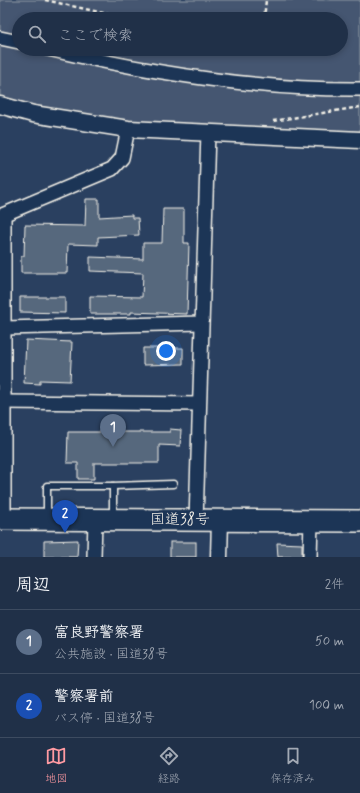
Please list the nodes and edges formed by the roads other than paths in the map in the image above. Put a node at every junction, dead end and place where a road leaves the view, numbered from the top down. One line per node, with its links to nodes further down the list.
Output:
1 (0, 38): 2 (street)
2 (12, 41)
3 (82, 56): 4 (street)
4 (360, 89)
5 (0, 105): 6 (street)
6 (128, 129): 7 (street); 9 (street)
7 (208, 132): 8 (street); 10 (street)
8 (360, 140)
9 (2, 215): 11 (street)
10 (201, 323): 11 (street); 13 (street)
11 (5, 328): 12 (street)
12 (5, 402): 13 (street); 14 (street)
13 (199, 404): 22 (street)
14 (2, 449): 15 (street)
15 (2, 482): 18 (street)
16 (173, 484): 17 (lane)
17 (113, 486): 19 (lane); 20 (lane)
18 (2, 520): 19 (highway, 国道38号)
19 (47, 520): 20 (highway, 国道38号)
20 (104, 520): 22 (highway, 国道38号); 25 (street)
21 (220, 520): 22 (highway, 国道38号); 23 (highway, 国道38号); 26 (street)
22 (196, 521)
23 (311, 521): 24 (highway, 国道38号); 27 (street)
24 (360, 521)
25 (94, 557)
26 (219, 557)
27 (310, 557)

